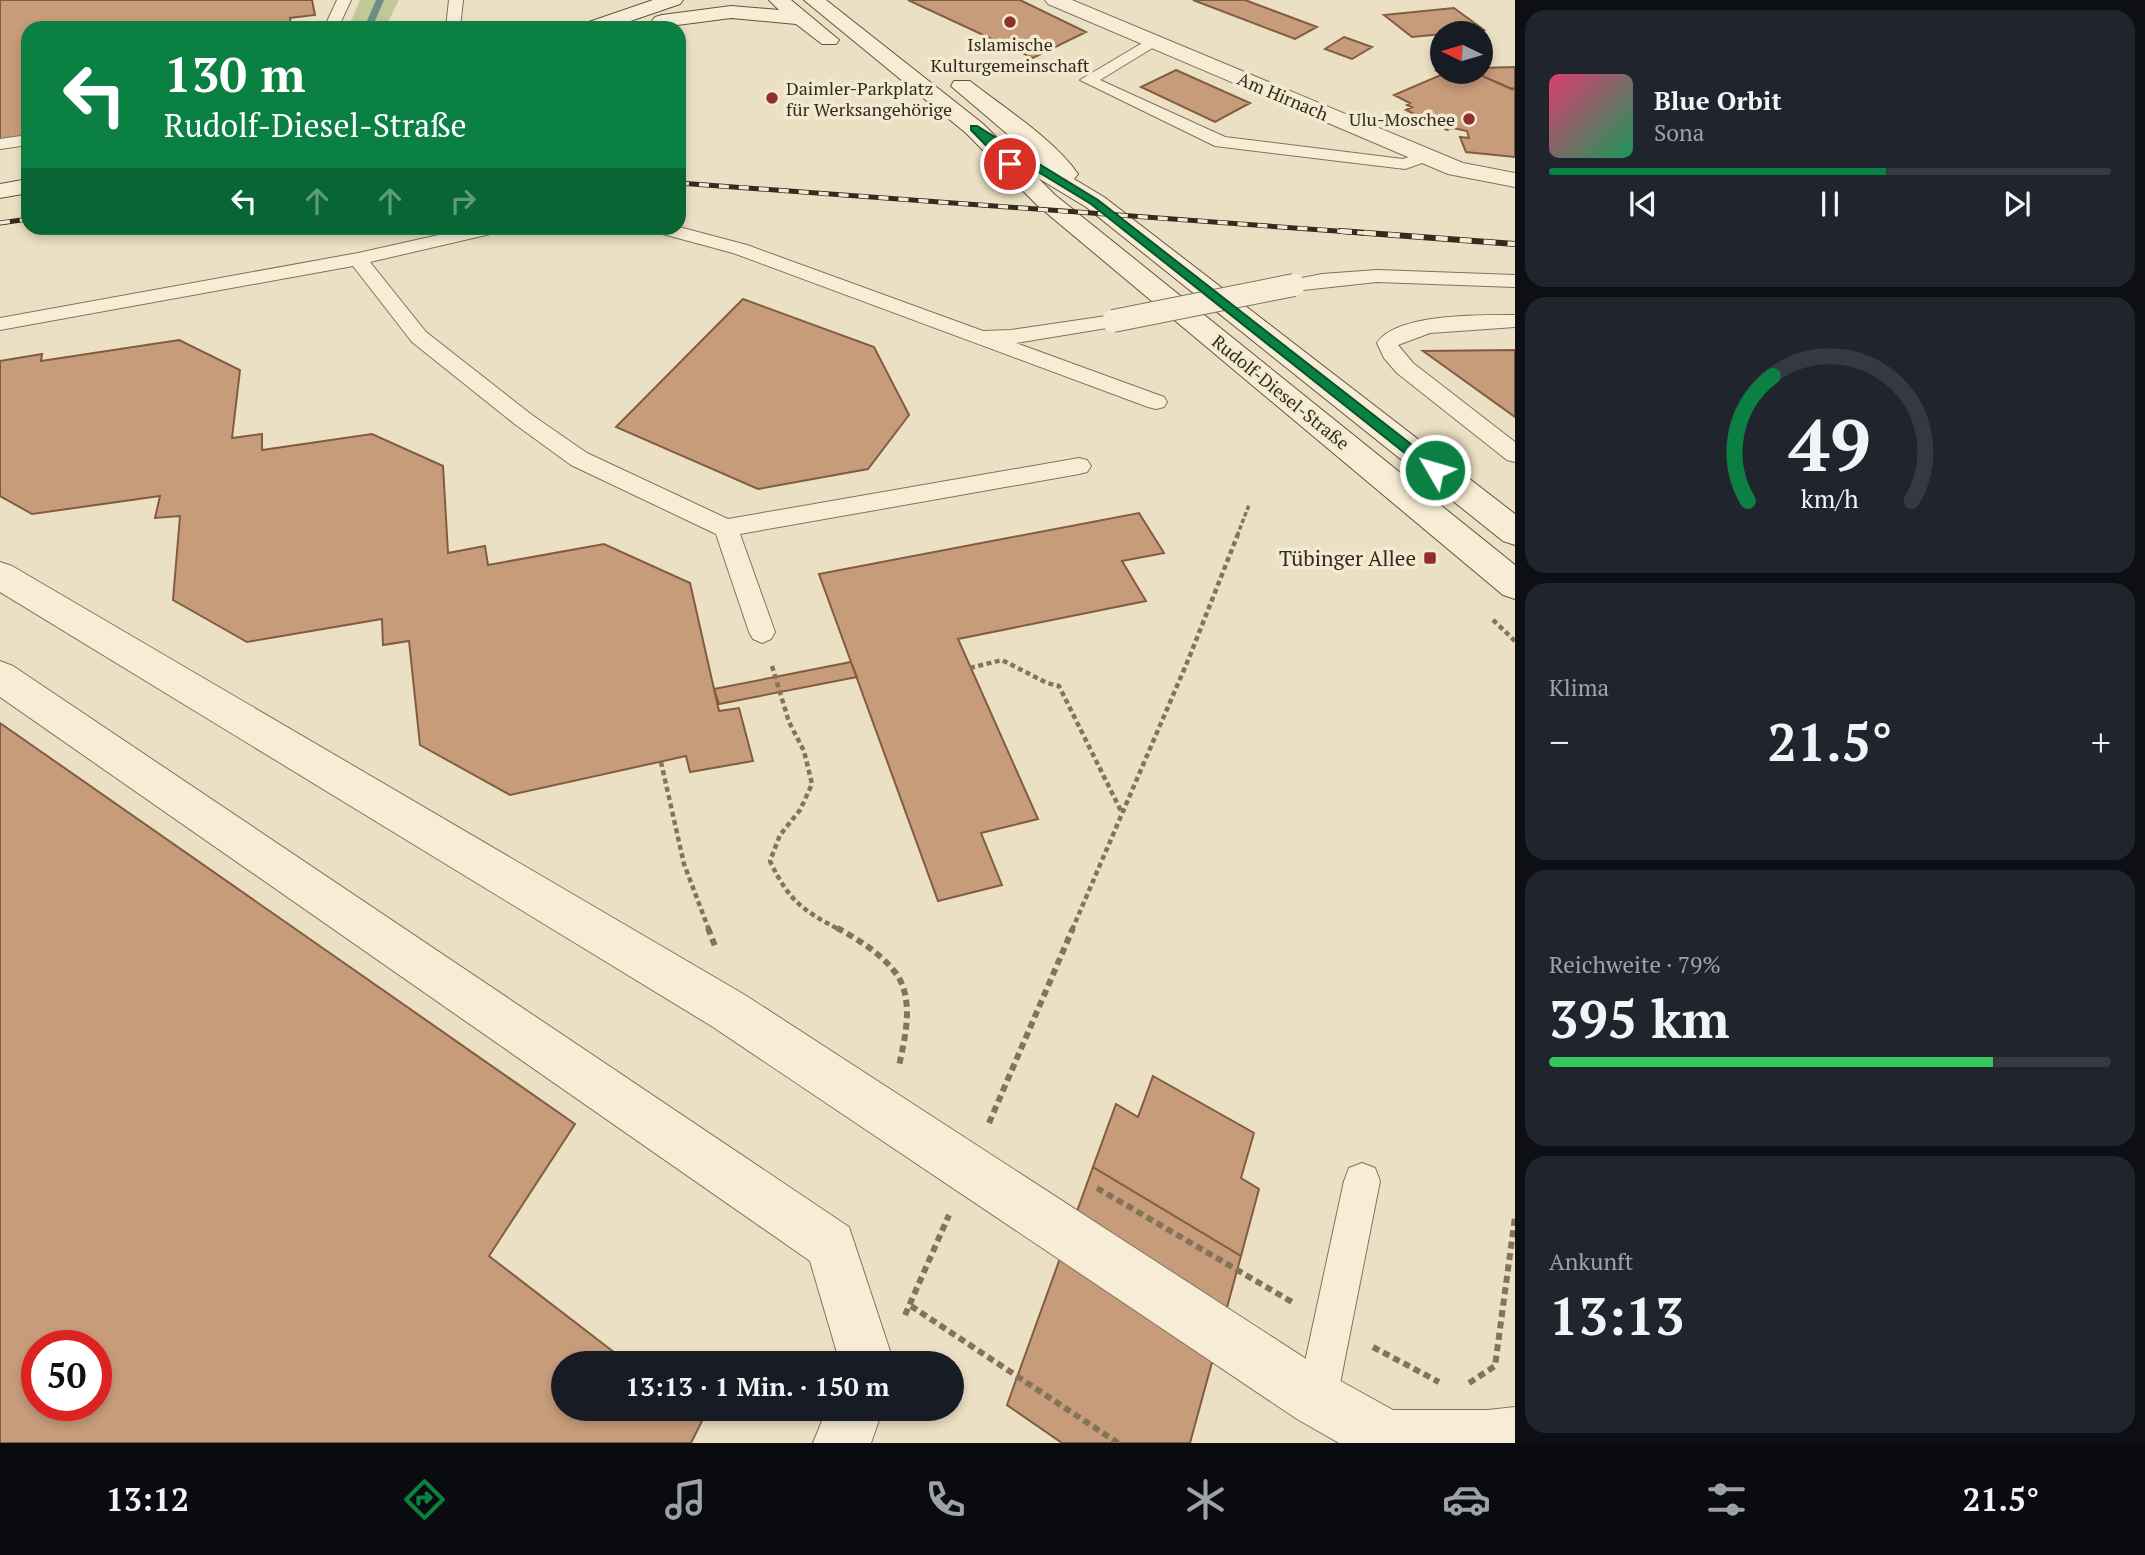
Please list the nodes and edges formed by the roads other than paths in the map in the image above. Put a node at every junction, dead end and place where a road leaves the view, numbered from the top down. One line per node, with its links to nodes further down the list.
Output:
1 (344, 0): 8 (lane)
2 (456, 0): 9 (lane)
3 (673, 0): 10 (main road)
4 (720, 0): 11 (main road)
5 (779, 0): 7 (main road, Rudolf-Diesel-Straße)
6 (1055, 0): 13 (main road, Am Hirnach)
7 (808, 9): 12 (main road); 14 (main road, Rudolf-Diesel-Straße); 16 (main road, Rudolf-Diesel-Straße)
8 (334, 21)
9 (454, 21)
10 (611, 21)
11 (664, 21)
12 (677, 21)
13 (1154, 41): 19 (main road, Am Hirnach); 19 (lane)
14 (853, 60)
15 (943, 72): 23 (main road)
16 (967, 136): 23 (main road, Rudolf-Diesel-Straße); 37 (main road, Rudolf-Diesel-Straße)
17 (21, 141): 18 (lane)
18 (0, 144)
19 (1425, 156): 20 (main road, Am Hirnach)
20 (1515, 180)
21 (21, 187): 22 (main road)
22 (0, 191)
23 (1095, 202): 35 (main road, Rudolf-Diesel-Straße)
24 (686, 234): 30 (lane)
25 (462, 235): 26 (lane)
26 (358, 259): 29 (lane); 34 (lane)
27 (1515, 281): 30 (lane, bridge)
28 (1515, 321): 32 (lane)
29 (0, 324)
30 (976, 336): 31 (lane)
31 (1156, 402)
32 (1515, 454)
33 (1079, 466): 34 (lane)
34 (726, 528): 38 (lane)
35 (1515, 532)
36 (0, 575): 42 (main road)
37 (1515, 586)
38 (762, 632)
39 (0, 677): 41 (main road)
40 (1362, 1181): 42 (lane)
41 (863, 1351)
42 (1317, 1399): 45 (main road)
43 (850, 1421): 46 (main road)
44 (1515, 1436): 45 (main road)
45 (1392, 1441)
46 (842, 1443)

